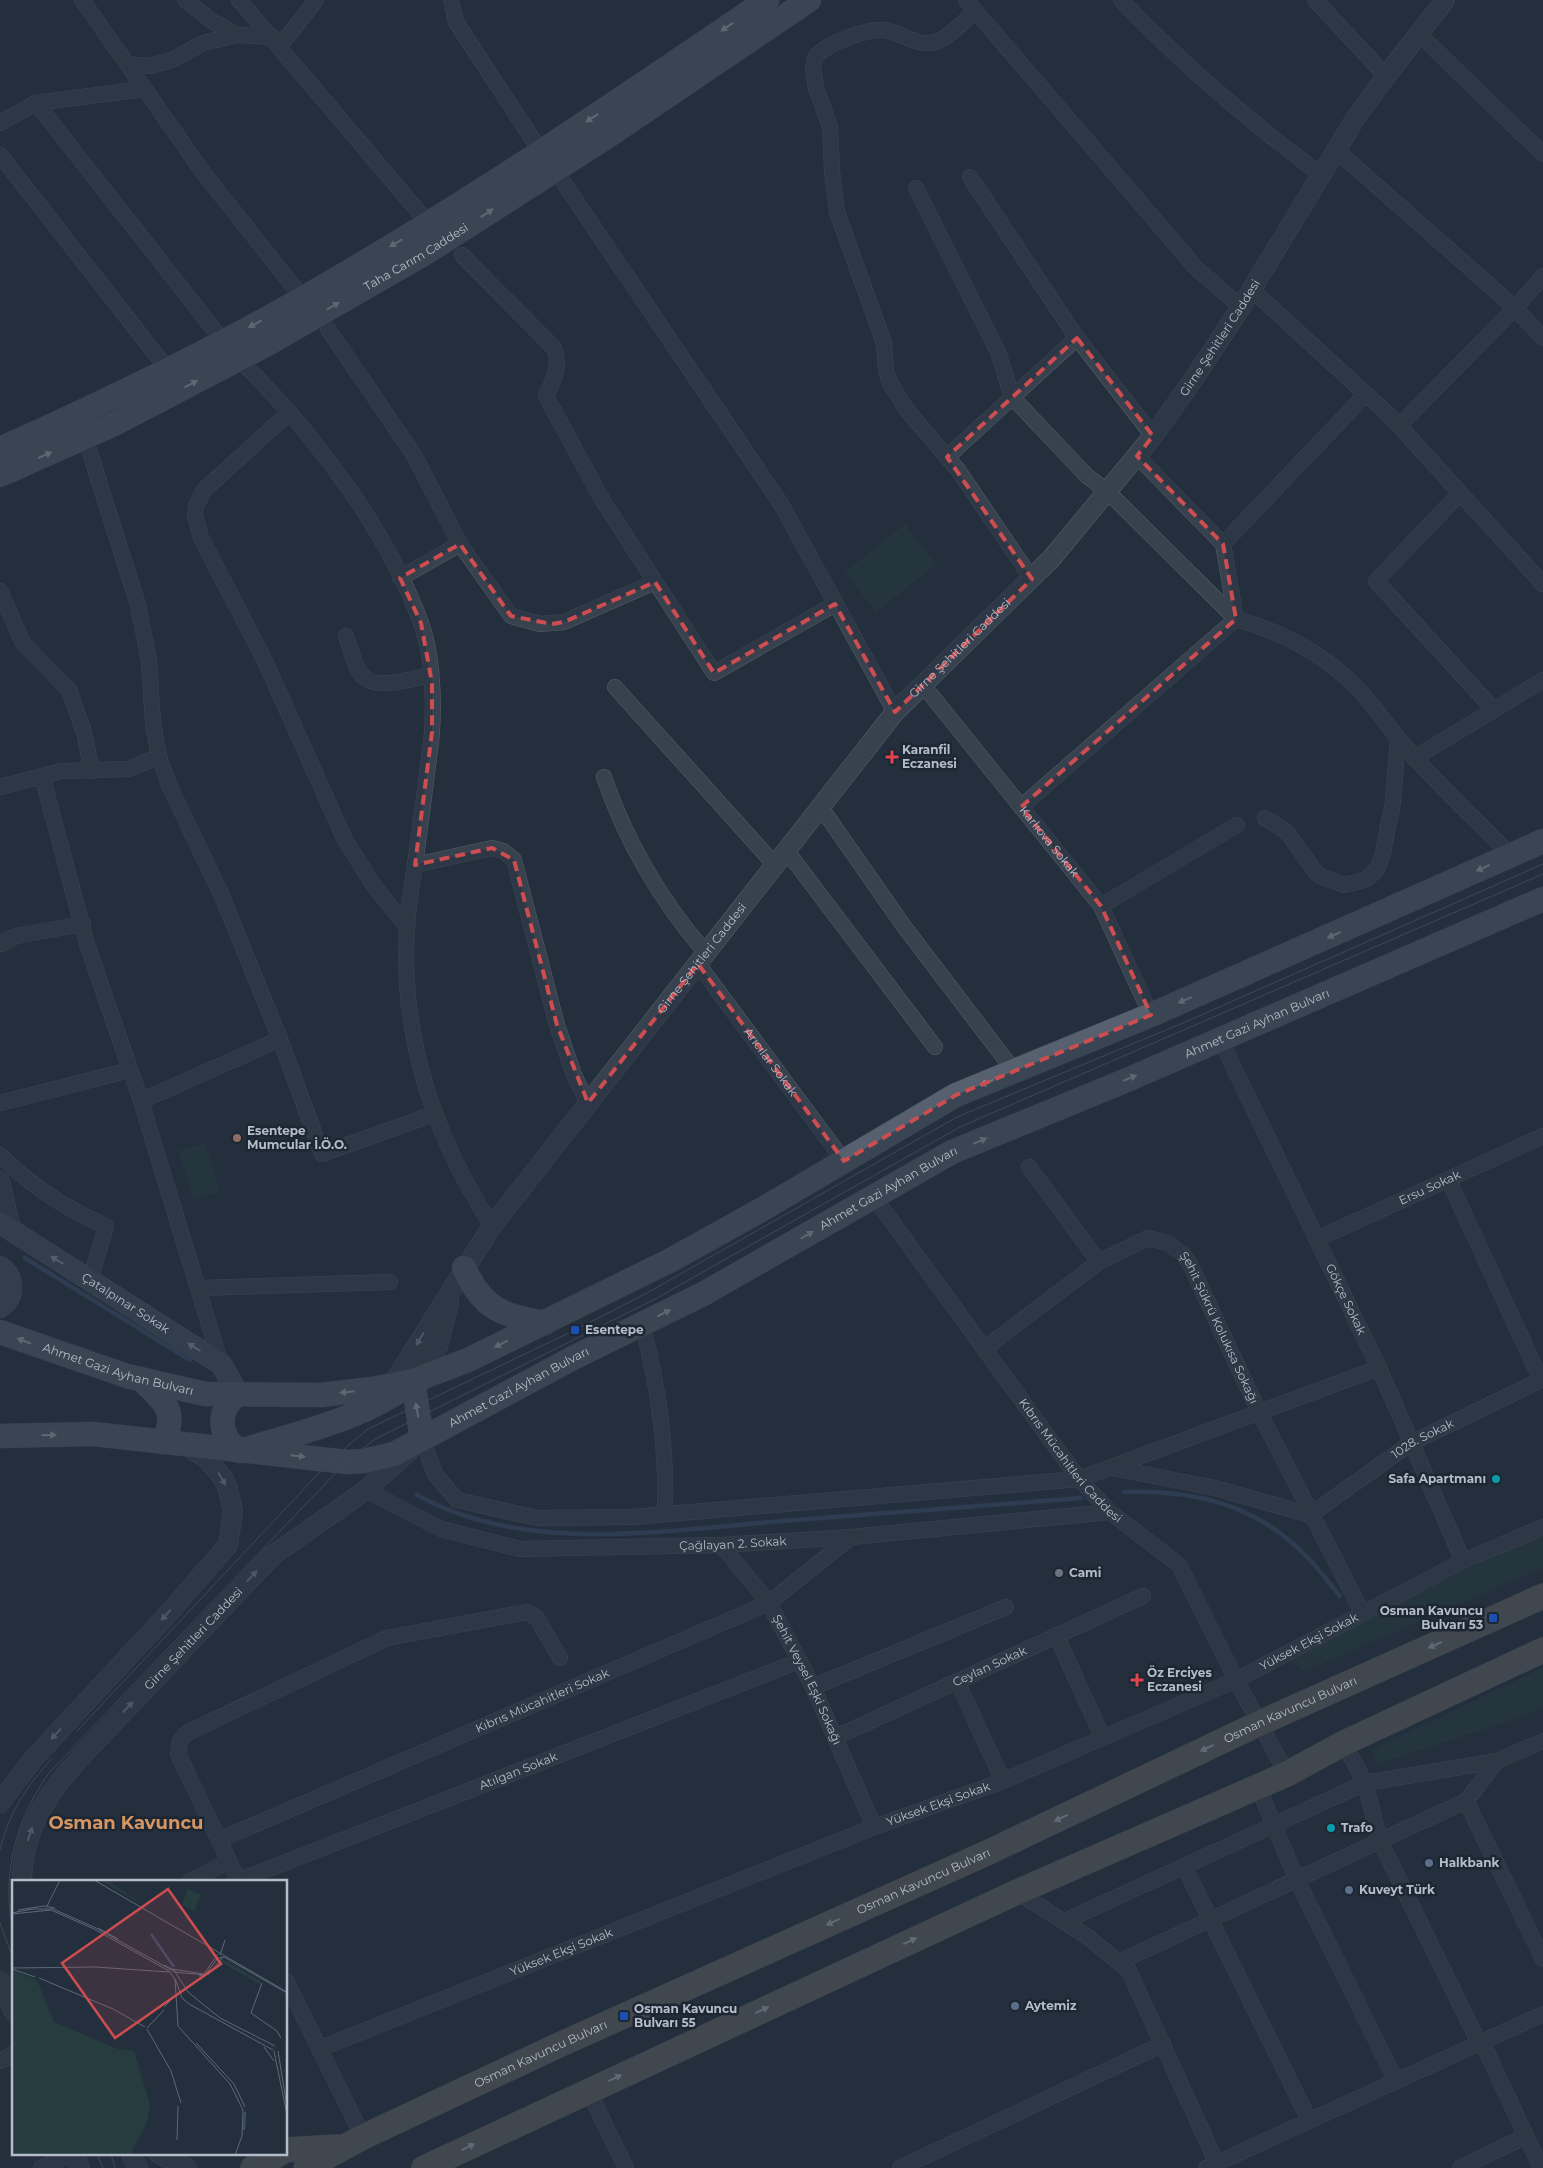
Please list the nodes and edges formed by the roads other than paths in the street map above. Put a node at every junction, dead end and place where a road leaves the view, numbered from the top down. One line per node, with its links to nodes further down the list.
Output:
1 (82, 0): 15 (street)
2 (185, 0): 13 (street)
3 (239, 0): 14 (street)
4 (316, 0): 14 (street)
5 (451, 0): 23 (street)
6 (767, 0): 23 (main road, Taha Carım Caddesi, one-way to 23)
7 (809, 0): 23 (main road, Taha Carım Caddesi)
8 (1121, 0): 24 (street)
9 (1315, 0): 16 (street)
10 (1437, 3): 12 (street, Girne Şehitleri Caddesi)
11 (971, 6): 32 (street); 47 (street)
12 (1418, 33): 16 (street, Girne Şehitleri Caddesi); 21 (street)
13 (238, 36): 14 (street); 15 (street)
14 (276, 41): 27 (street)
15 (127, 64): 17 (street)
16 (1386, 76): 20 (street, Girne Şehitleri Caddesi)
17 (144, 89): 18 (street); 31 (street)
18 (36, 103): 19 (street); 37 (street)
19 (0, 123)
20 (1335, 150): 24 (street, Girne Şehitleri Caddesi); 33 (street)
21 (1543, 154)
22 (0, 155): 39 (street)
23 (548, 161): 27 (main road, Taha Carım Caddesi); 38 (main road, Taha Carım Caddesi, one-way to 23); 59 (street)
24 (1320, 174): 30 (street, Girne Şehitleri Caddesi)
25 (970, 177): 35 (street)
26 (916, 188): 41 (street)
27 (428, 224): 31 (main road, Taha Carım Caddesi, one-way to 31)
28 (462, 255): 56 (street)
29 (1543, 276): 33 (street)
30 (1252, 290): 32 (street, Girne Şehitleri Caddesi); 40 (street)
31 (302, 297): 37 (main road, Taha Carım Caddesi, one-way to 37)
32 (1241, 307): 44 (street, Girne Şehitleri Caddesi)
33 (1515, 308): 36 (street); 43 (street)
34 (328, 329): 52 (street)
35 (1077, 338): 41 (street); 44 (street)
36 (1543, 338)
37 (223, 341): 39 (main road, Taha Carım Caddesi)
38 (239, 359): 42 (street); 45 (main road, Taha Carım Caddesi, one-way to 38)
39 (168, 370): 46 (main road, Taha Carım Caddesi)
40 (1366, 394): 43 (street); 53 (street)
41 (1012, 397): 47 (street); 50 (street)
42 (290, 412): 54 (street); 86 (street)
43 (1399, 426): 51 (street)
44 (1153, 436): 48 (street, Girne Şehitleri Caddesi)
45 (85, 437): 49 (main road, Taha Carım Caddesi, one-way to 45); 69 (street)
46 (0, 449)
47 (947, 456): 55 (street)
48 (1136, 456): 50 (street, Girne Şehitleri Caddesi); 53 (street)
49 (0, 475)
50 (1107, 491): 55 (street, Girne Şehitleri Caddesi); 60 (street)
51 (1460, 493): 57 (street); 66 (street)
52 (460, 544): 54 (street); 56 (street)
53 (1223, 544): 60 (street)
54 (400, 578): 62 (street)
55 (1032, 579): 64 (street, Girne Şehitleri Caddesi)
56 (655, 582): 59 (street)
57 (1543, 584)
58 (0, 591): 71 (street)
59 (835, 604): 67 (street)
60 (1236, 619): 68 (street); 76 (street)
61 (346, 636): 62 (street)
62 (431, 675): 82 (street)
63 (1543, 680): 66 (street)
64 (923, 685): 67 (street, Girne Şehitleri Caddesi); 76 (street, Karlıova Sokak)
65 (614, 687): 81 (street)
66 (1494, 710): 70 (street)
67 (895, 712): 75 (street, Girne Şehitleri Caddesi)
68 (1398, 737): 70 (street); 77 (street)
69 (159, 756): 71 (street); 92 (street)
70 (1414, 758): 80 (street)
71 (92, 771): 72 (street)
72 (42, 776): 74 (street); 85 (street)
73 (604, 778): 90 (street, Arıcılar Sokak)
74 (0, 787)
75 (820, 806): 81 (street, Girne Şehitleri Caddesi); 96 (street)
76 (1021, 807): 84 (street, Karlıova Sokak)
77 (1265, 818)
78 (1237, 825): 84 (street)
79 (1543, 841): 80 (main road, Ahmet Gazi Ayhan Bulvarı)
80 (1510, 856): 91 (main road, Ahmet Gazi Ayhan Bulvarı, one-way to 91)
81 (780, 858): 90 (street, Girne Şehitleri Caddesi); 94 (street)
82 (415, 864): 86 (street); 99 (street)
83 (1543, 899): 93 (main road, Ahmet Gazi Ayhan Bulvarı)
84 (1101, 906): 91 (street, Karlıova Sokak)
85 (83, 924): 88 (street); 95 (street)
86 (407, 927): 100 (street)
87 (0, 934): 88 (street)
88 (16, 936): 89 (street)
89 (0, 944)
90 (702, 958): 99 (street, Girne Şehitleri Caddesi); 103 (street, Arıcılar Sokak)
91 (1151, 1015): 96 (main road, Ahmet Gazi Ayhan Bulvarı)
92 (280, 1039): 97 (street); 100 (street)
93 (1220, 1039): 107 (main road, Ahmet Gazi Ayhan Bulvarı, one-way to 93); 110 (street, Gökçe Sokak)
94 (935, 1047)
95 (130, 1070): 97 (street); 98 (street)
96 (1014, 1071): 103 (main road, Ahmet Gazi Ayhan Bulvarı, one-way to 103)
97 (141, 1101): 116 (street)
98 (0, 1103)
99 (588, 1103): 108 (street, Girne Şehitleri Caddesi)
100 (434, 1114): 108 (street)
101 (1543, 1136): 105 (street, Ersu Sokak)
102 (0, 1155): 114 (street)
103 (844, 1161): 118 (main road, Ahmet Gazi Ayhan Bulvarı)
104 (1029, 1167): 111 (street)
105 (1448, 1179): 110 (street, Ersu Sokak); 125 (street)
106 (0, 1181): 109 (street)
107 (874, 1197): 119 (main road, Ahmet Gazi Ayhan Bulvarı, one-way to 107); 121 (street, Kıbrıs Mücahitleri Caddesi)
108 (492, 1226): 113 (street, Girne Şehitleri Caddesi)
109 (5, 1227): 114 (main road, Çatalpınar Sokak, one-way to 109)
110 (1317, 1239): 123 (street, Gökçe Sokak)
111 (1099, 1262): 121 (street, Şehit Şükrü Kolukısa Sokağı); 128 (street, Şehit Şükrü Kolukısa Sokağı)
112 (0, 1267): 117 (main road)
113 (459, 1275): 118 (main road); 126 (street, Girne Şehitleri Caddesi)
114 (90, 1280): 122 (main road, Çatalpınar Sokak, one-way to 114)
115 (390, 1282): 116 (street)
116 (198, 1288): 122 (street)
117 (0, 1307)
118 (545, 1323): 126 (main road, Ahmet Gazi Ayhan Bulvarı, one-way to 126)
119 (642, 1324): 130 (main road, Ahmet Gazi Ayhan Bulvarı); 139 (street)
120 (0, 1332): 124 (main road, Ahmet Gazi Ayhan Bulvarı, one-way to 120)
121 (984, 1349): 136 (street, Kıbrıs Mücahitleri Caddesi)
122 (221, 1364): 127 (main road, Çatalpınar Sokak)
123 (1379, 1368): 128 (street); 132 (street, Gökçe Sokak)
124 (141, 1379): 127 (main road, Ahmet Gazi Ayhan Bulvarı); 131 (main road)
125 (1542, 1379): 132 (street, 1028. Sokak)
126 (403, 1383): 127 (main road, Ahmet Gazi Ayhan Bulvarı, one-way to 127); 130 (main road, one-way to 126); 134 (main road)
127 (238, 1394): 134 (main road)
128 (1259, 1412): 135 (street); 140 (street, Şehit Şükrü Kolukısa Sokağı)
129 (0, 1436): 131 (main road, Ahmet Gazi Ayhan Bulvarı, one-way to 131)
130 (422, 1439): 134 (main road, Ahmet Gazi Ayhan Bulvarı, one-way to 130); 137 (street, Girne Şehitleri Caddesi); 139 (street)
131 (163, 1442): 133 (main road, Ahmet Gazi Ayhan Bulvarı)
132 (1411, 1444): 140 (street, 1028. Sokak); 144 (street, Gökçe Sokak)
133 (187, 1446): 134 (main road, Ahmet Gazi Ayhan Bulvarı); 168 (street, one-way to 168)
134 (240, 1451)
135 (1111, 1467): 136 (street); 140 (street)
136 (1079, 1479): 138 (street, Kıbrıs Mücahitleri Caddesi); 139 (street)
137 (366, 1490): 143 (street, Çağlayan 2. Sokak); 175 (street, Girne Şehitleri Caddesi, one-way to 137)
138 (1110, 1512): 142 (street, Çağlayan 2. Sokak); 154 (street, Kıbrıs Mücahitleri Caddesi)
139 (665, 1514)
140 (1310, 1515): 149 (street, Şehit Şükrü Kolukısa Sokağı)
141 (1543, 1527): 144 (street, Yüksek Ekşi Sokak)
142 (851, 1537): 143 (street, Çağlayan 2. Sokak); 147 (street, Kıbrıs Mücahitleri Sokak)
143 (722, 1545): 147 (street, Şehit Veysel Eşki Sokağı)
144 (1463, 1562): 149 (street, Yüksek Ekşi Sokak)
145 (1142, 1596): 150 (street, Ceylan Sokak)
146 (1543, 1596): 157 (highway, Osman Kavuncu Bulvarı, one-way to 157)
147 (769, 1603): 153 (street, Şehit Veysel Eşki Sokağı); 171 (street, Kıbrıs Mücahitleri Sokak)
148 (1006, 1607): 156 (street)
149 (1363, 1614): 154 (street, Yüksek Ekşi Sokak)
150 (1056, 1635): 155 (street, Ceylan Sokak); 159 (street)
151 (1543, 1650): 160 (highway)
152 (560, 1658): 171 (street)
153 (800, 1662): 156 (street, Şehit Veysel Eşki Sokağı); 178 (street, Atılgan Sokak)
154 (1236, 1680): 157 (street, Kıbrıs Mücahitleri Caddesi); 159 (street, Yüksek Ekşi Sokak)
155 (957, 1681): 158 (street, Ceylan Sokak); 164 (street)
156 (813, 1687): 158 (street, Şehit Veysel Eşki Sokağı)
157 (1260, 1723): 163 (street, Kıbrıs Mücahitleri Caddesi); 198 (highway, Osman Kavuncu Bulvarı, one-way to 198)
158 (836, 1737): 170 (street, Şehit Veysel Eşki Sokağı)
159 (1103, 1738): 164 (street, Yüksek Ekşi Sokak)
160 (1344, 1743): 163 (highway); 165 (street)
161 (1542, 1745): 162 (street)
162 (1497, 1761): 165 (street); 167 (street)
163 (1287, 1774): 166 (highway)
164 (1003, 1781): 170 (street, Yüksek Ekşi Sokak)
165 (1365, 1783): 169 (street); 172 (street)
166 (1258, 1787): 169 (street); 180 (highway)
167 (1466, 1801): 172 (street); 183 (street)
168 (0, 1803)
169 (1274, 1825): 174 (street); 179 (street)
170 (874, 1827): 191 (street, Yüksek Ekşi Sokak)
171 (219, 1840): 173 (street)
172 (1380, 1841): 179 (street); 189 (street)
173 (229, 1861): 176 (street); 177 (street)
174 (1184, 1866): 181 (street); 182 (street)
175 (22, 1880)
176 (193, 1880)
177 (238, 1880)
178 (242, 1880)
179 (1297, 1880): 181 (street); 194 (street)
180 (1017, 1892): 182 (street); 195 (highway, one-way to 180)
181 (1211, 1920): 184 (street); 196 (street)
182 (1065, 1921): 184 (street)
183 (1543, 1959)
184 (1119, 1962): 190 (street)
185 (0, 1981): 187 (street)
186 (288, 1985): 191 (street)
187 (12, 2008)
188 (1543, 2014): 189 (street)
189 (1481, 2042): 194 (street); 197 (street)
190 (1163, 2044): 205 (street); 214 (street)
191 (319, 2049): 198 (street)
192 (12, 2055): 193 (street)
193 (0, 2061)
194 (1396, 2081): 196 (street)
195 (588, 2090): 212 (highway, one-way to 195); 213 (street)
196 (1309, 2120): 205 (street)
197 (1526, 2136): 215 (street); 216 (street)
198 (354, 2142): 199 (highway); 211 (highway, Osman Kavuncu Bulvarı)
199 (288, 2150)
200 (68, 2156): 206 (street)
201 (73, 2156): 207 (street)
202 (132, 2156): 208 (street)
203 (162, 2156): 209 (street)
204 (275, 2156): 210 (highway)
205 (1214, 2166)
206 (41, 2168)
207 (80, 2168)
208 (138, 2168)
209 (187, 2168)
210 (253, 2168)
211 (306, 2168)
212 (424, 2168)
213 (626, 2168)
214 (900, 2168)
215 (1460, 2168)
216 (1541, 2168)

